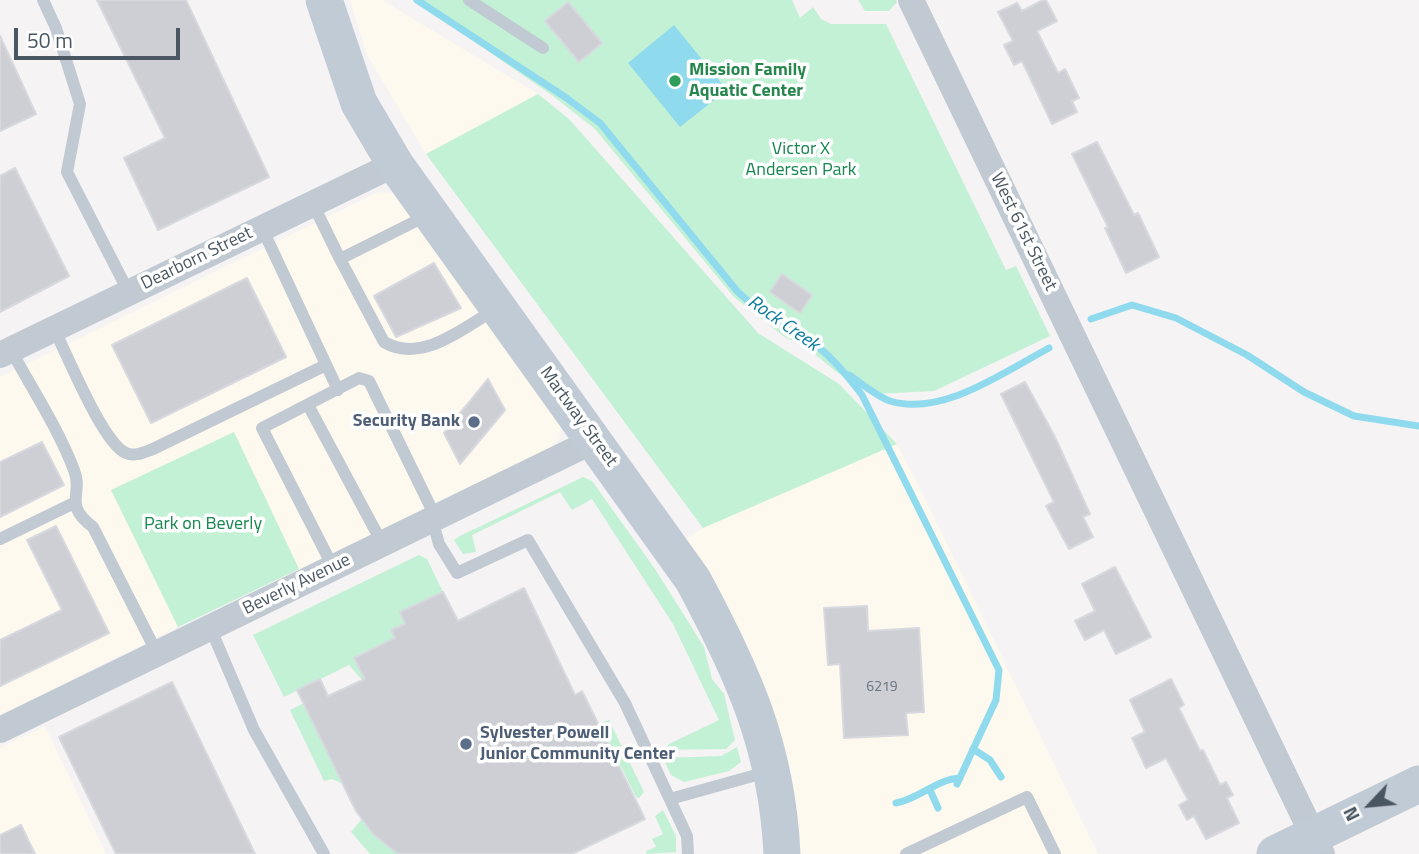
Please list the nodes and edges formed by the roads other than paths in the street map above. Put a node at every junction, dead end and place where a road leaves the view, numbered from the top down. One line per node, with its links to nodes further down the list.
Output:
1 (43, 0): 11 (lane)
2 (324, 0): 6 (street, Martway Street)
3 (469, 0): 5 (lane)
4 (911, 0): 30 (street, West 61st Street)
5 (542, 48)
6 (395, 164): 7 (street, Dearborn Street); 8 (street, Martway Street)
7 (313, 204): 9 (street, Dearborn Street); 10 (lane)
8 (432, 214): 10 (lane); 12 (street, Martway Street)
9 (262, 228): 11 (street, Dearborn Street); 15 (lane)
10 (340, 258): 12 (lane)
11 (129, 293): 13 (street, Dearborn Street)
12 (499, 307): 18 (street, Martway Street)
13 (54, 329): 14 (street, Dearborn Street); 15 (lane)
14 (6, 352): 19 (lane)
15 (326, 365): 16 (lane)
16 (338, 390): 17 (lane); 20 (lane)
17 (308, 405): 22 (lane); 23 (lane)
18 (595, 440): 20 (street, Beverly Avenue); 27 (street, Martway Street)
19 (74, 503): 21 (lane); 25 (lane)
20 (434, 519): 22 (street, Beverly Avenue); 29 (lane)
21 (0, 539)
22 (382, 543): 23 (street, Beverly Avenue)
23 (333, 567): 24 (street, Beverly Avenue)
24 (210, 627): 25 (street, Beverly Avenue); 31 (lane)
25 (157, 653): 26 (street, Beverly Avenue)
26 (0, 730)
27 (773, 770): 29 (lane); 33 (street, Martway Street)
28 (1419, 784): 30 (street)
29 (670, 799): 32 (lane)
30 (1318, 845): 36 (street)
31 (324, 854)
32 (688, 854)
33 (782, 854)
34 (906, 854): 35 (lane)
35 (1055, 854)
36 (1275, 854)

